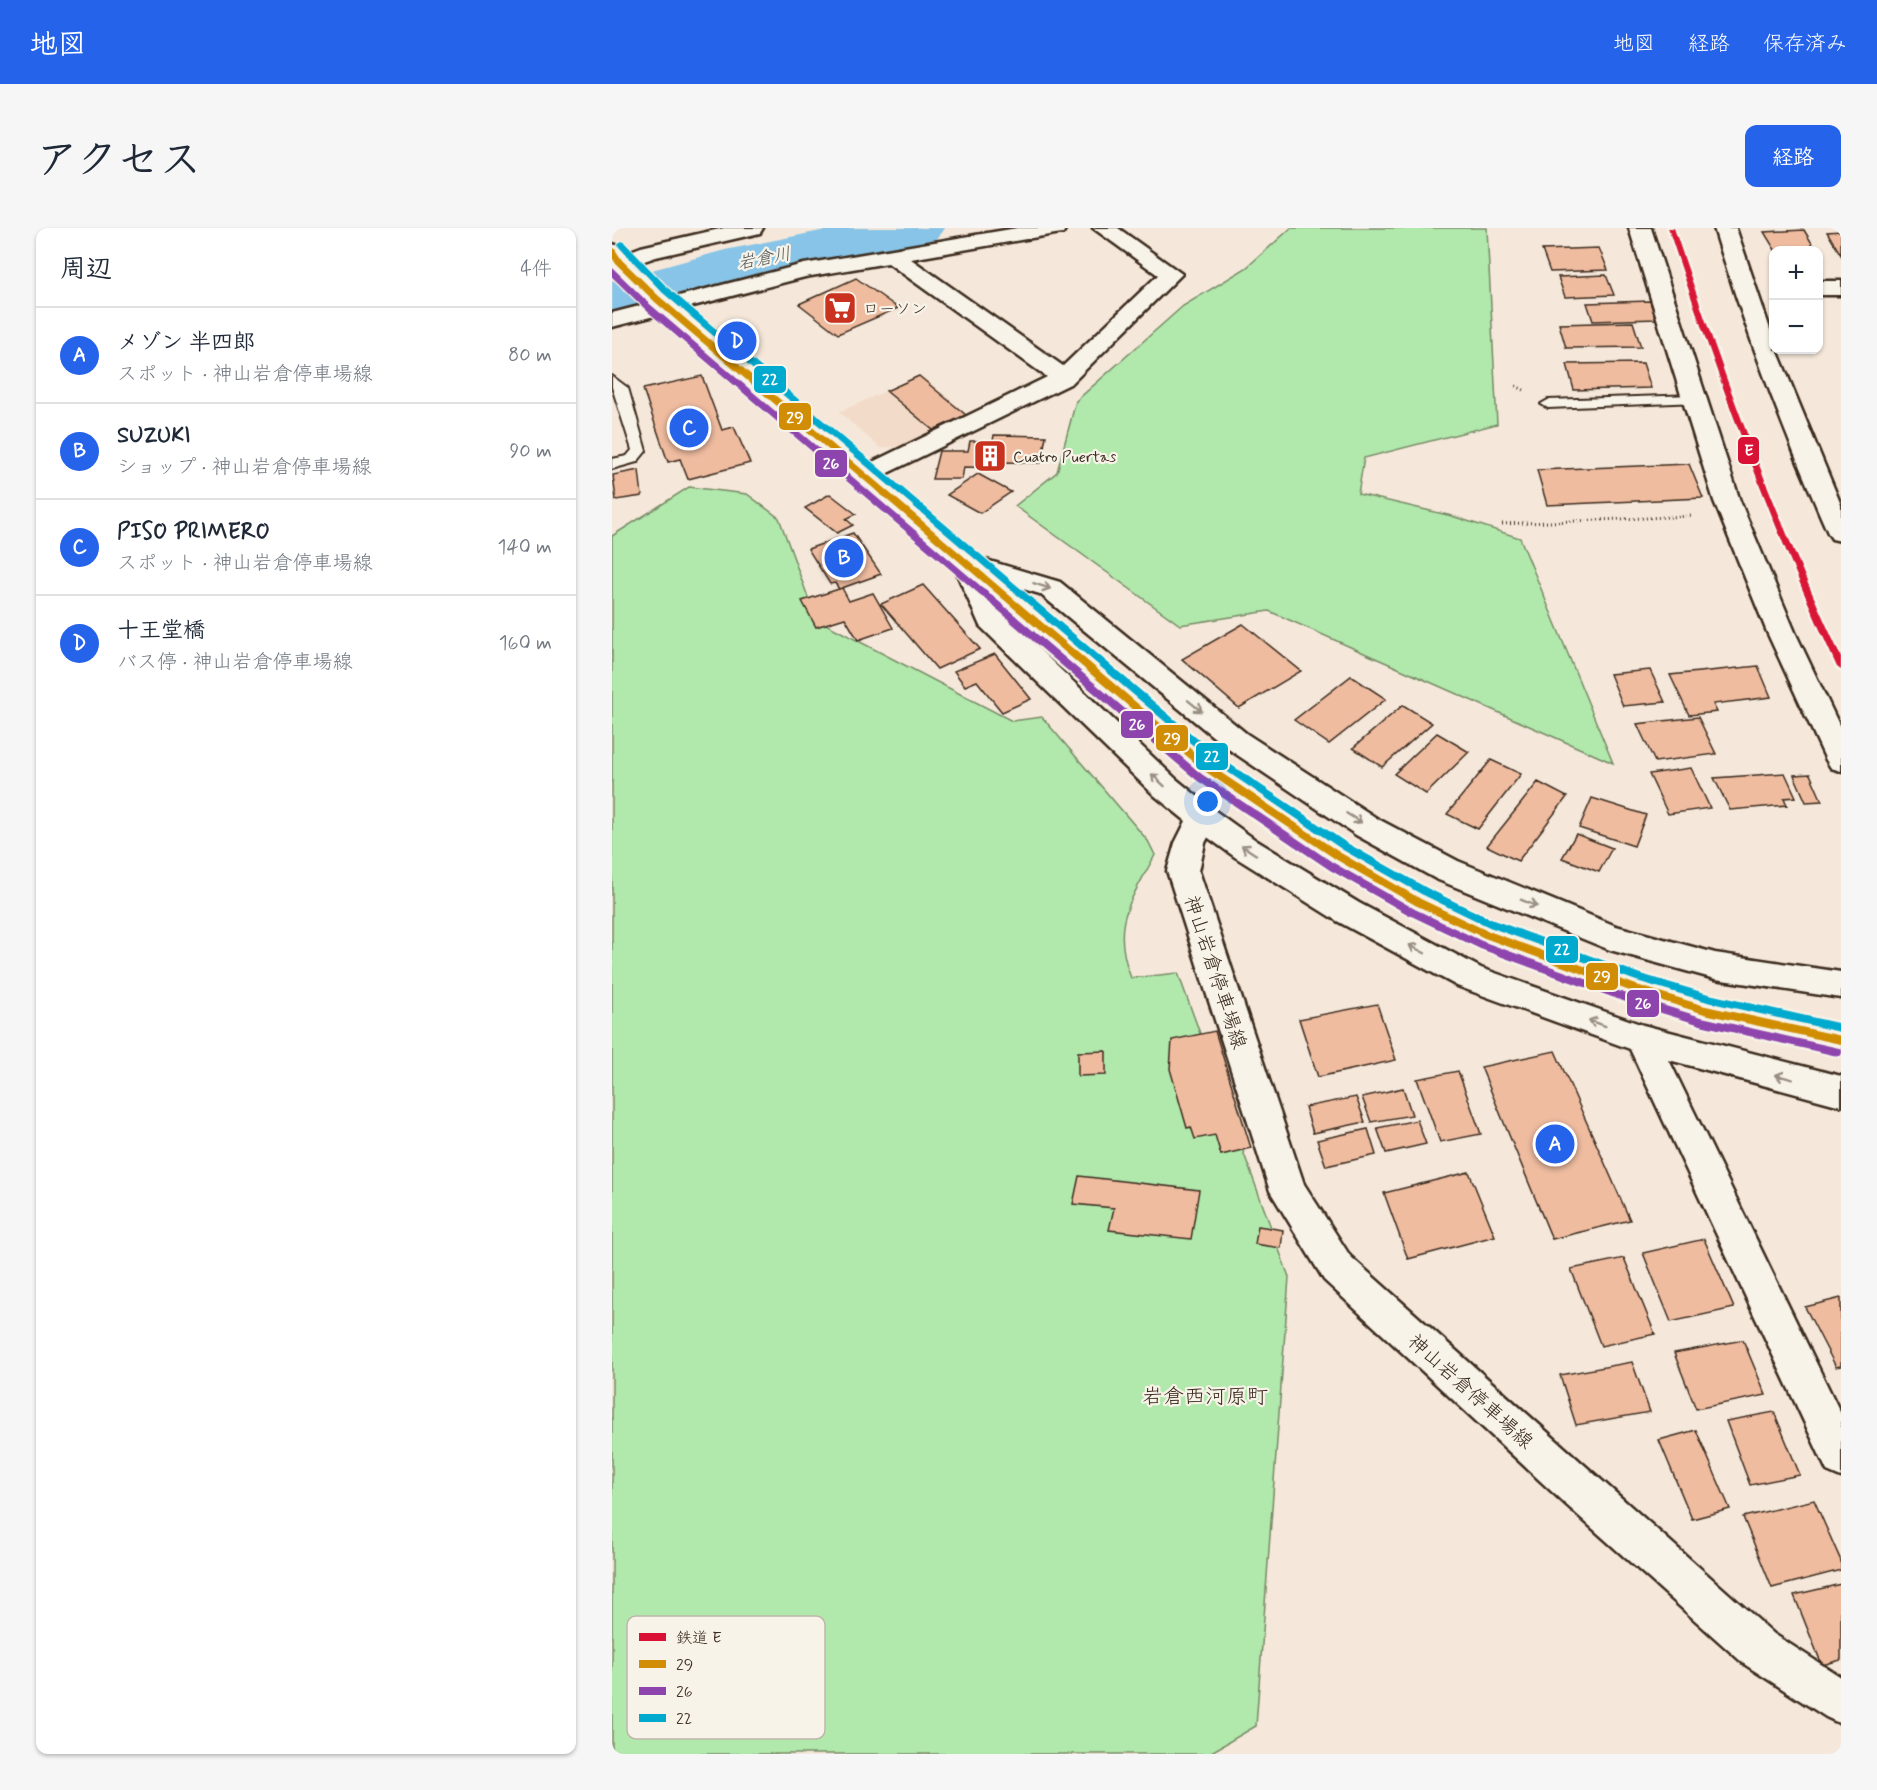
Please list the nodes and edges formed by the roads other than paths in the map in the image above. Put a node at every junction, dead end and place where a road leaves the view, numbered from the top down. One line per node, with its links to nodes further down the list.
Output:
1 (752, 228): 7 (street)
2 (1055, 228): 6 (street)
3 (1104, 228): 12 (street)
4 (1640, 228): 14 (street)
5 (1725, 228): 18 (street)
6 (893, 257): 10 (street); 12 (street)
7 (618, 263): 10 (street)
8 (1823, 288): 9 (street)
9 (1841, 288)
10 (661, 303): 11 (street); 17 (street)
11 (612, 320)
12 (1064, 378): 17 (street)
13 (612, 380): 16 (lane)
14 (1694, 399): 15 (lane); 20 (street)
15 (1548, 404)
16 (612, 464)
17 (865, 476): 19 (street)
18 (1841, 533)
19 (966, 563): 21 (street, one-way to 19); 22 (street, one-way to 22); 24 (street)
20 (1841, 760)
21 (1203, 818): 23 (street, one-way to 21); 27 (street, 神山岩倉停車場線)
22 (1841, 985)
23 (1642, 1039): 25 (street, one-way to 23); 26 (street)
24 (1841, 1040)
25 (1841, 1091)
26 (1841, 1457)
27 (1841, 1702)

